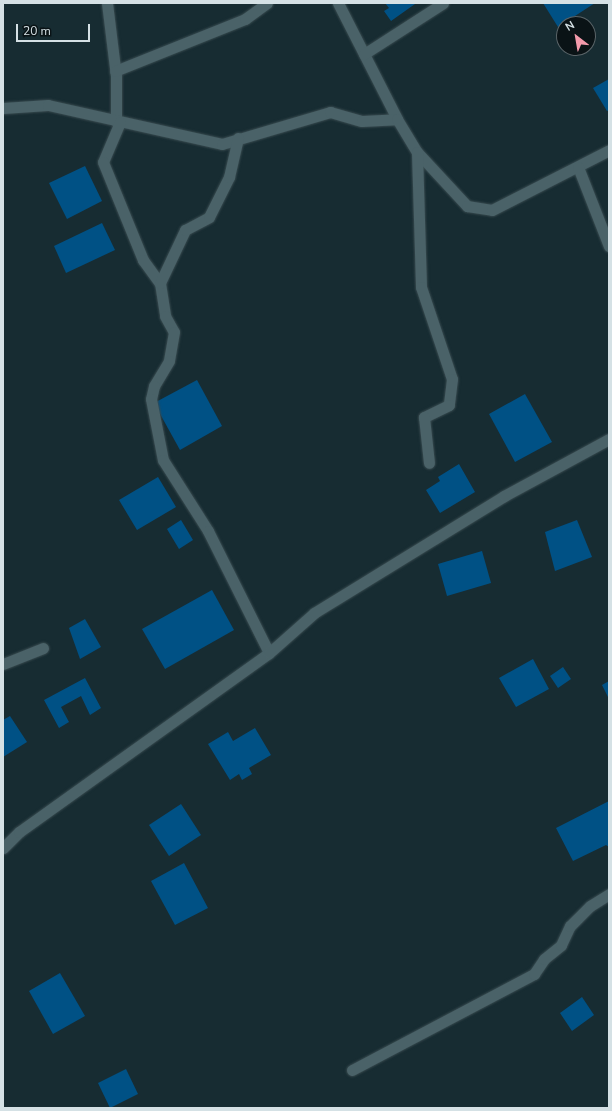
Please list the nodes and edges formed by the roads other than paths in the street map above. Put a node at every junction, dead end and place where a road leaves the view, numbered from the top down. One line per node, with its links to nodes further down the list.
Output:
1 (107, 3): 6 (street)
2 (267, 3): 6 (street)
3 (338, 3): 5 (street)
4 (443, 3): 5 (street)
5 (364, 54): 8 (street)
6 (115, 71): 9 (street)
7 (3, 108): 9 (street)
8 (397, 119): 10 (street); 12 (street)
9 (118, 121): 10 (street); 15 (street)
10 (238, 138): 15 (street)
11 (609, 150): 13 (street)
12 (417, 152): 13 (street); 17 (street)
13 (578, 167): 14 (street)
14 (609, 246)
15 (160, 282): 19 (street)
16 (609, 439): 19 (street)
17 (428, 464)
18 (43, 648): 20 (street)
19 (269, 654): 21 (street)
20 (3, 664)
21 (3, 848)
22 (609, 894): 23 (street)
23 (352, 1070)

